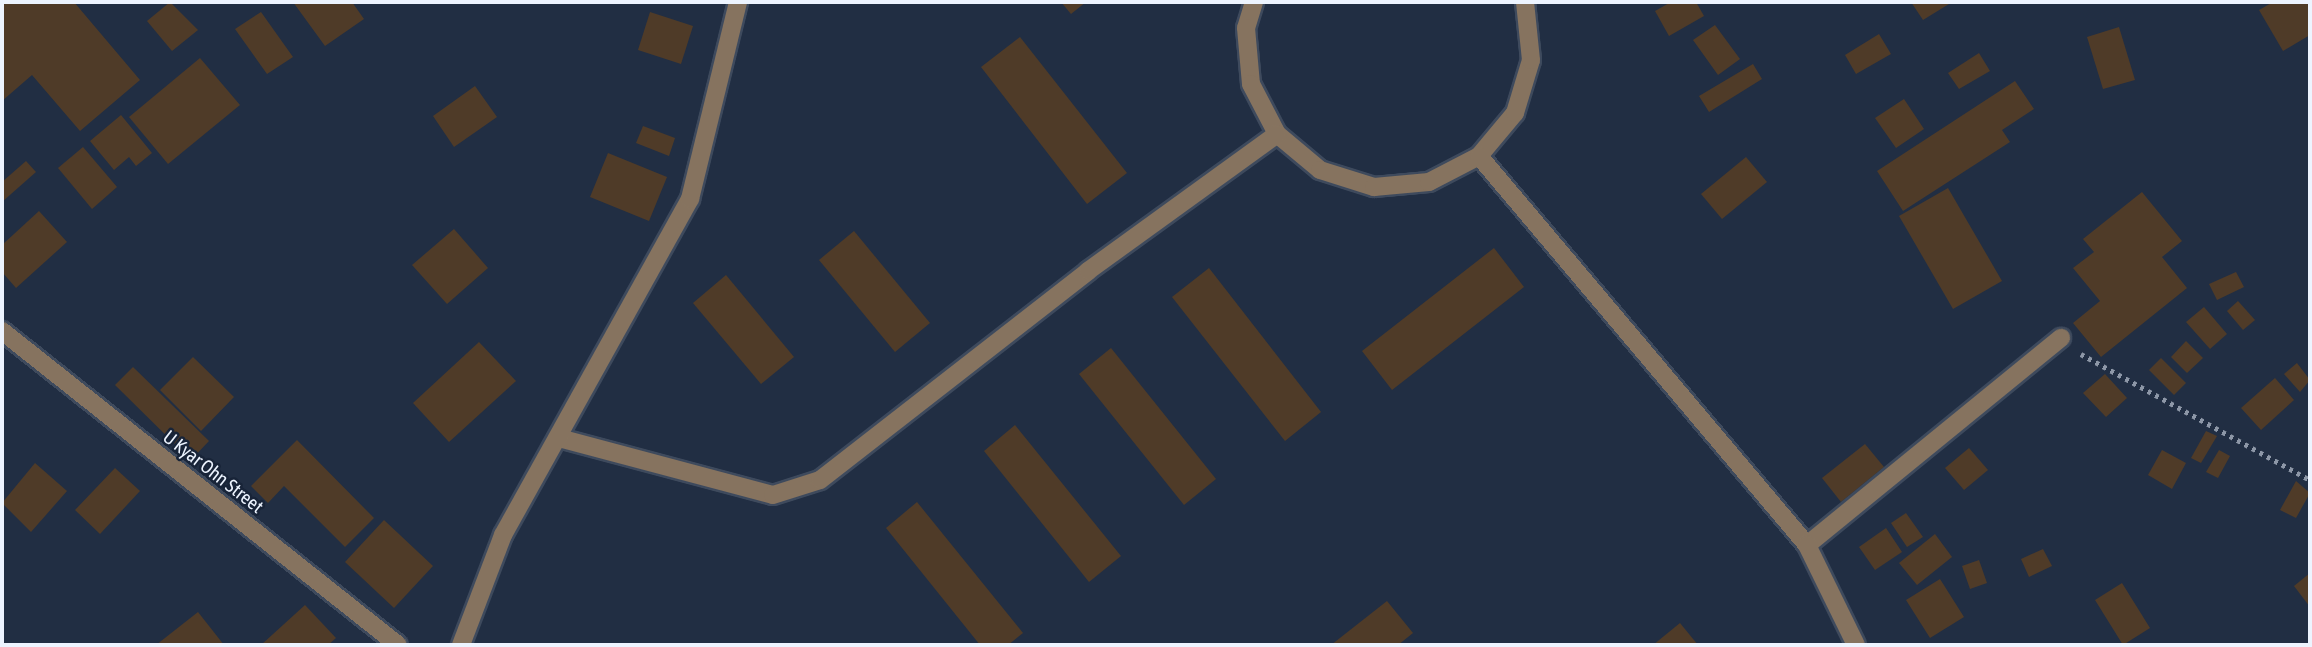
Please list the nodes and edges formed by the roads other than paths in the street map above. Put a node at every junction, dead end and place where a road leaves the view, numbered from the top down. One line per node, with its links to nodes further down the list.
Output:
1 (738, 2): 8 (street)
2 (1254, 2): 4 (street)
3 (1525, 2): 5 (street)
4 (1277, 134): 5 (street); 8 (street)
5 (1479, 156): 9 (street)
6 (2, 331): 10 (street, U Kyar Ohn Street)
7 (2062, 338): 9 (street)
8 (559, 438): 11 (street)
9 (1807, 545): 12 (street)
10 (398, 645)
11 (461, 645)
12 (1856, 645)

